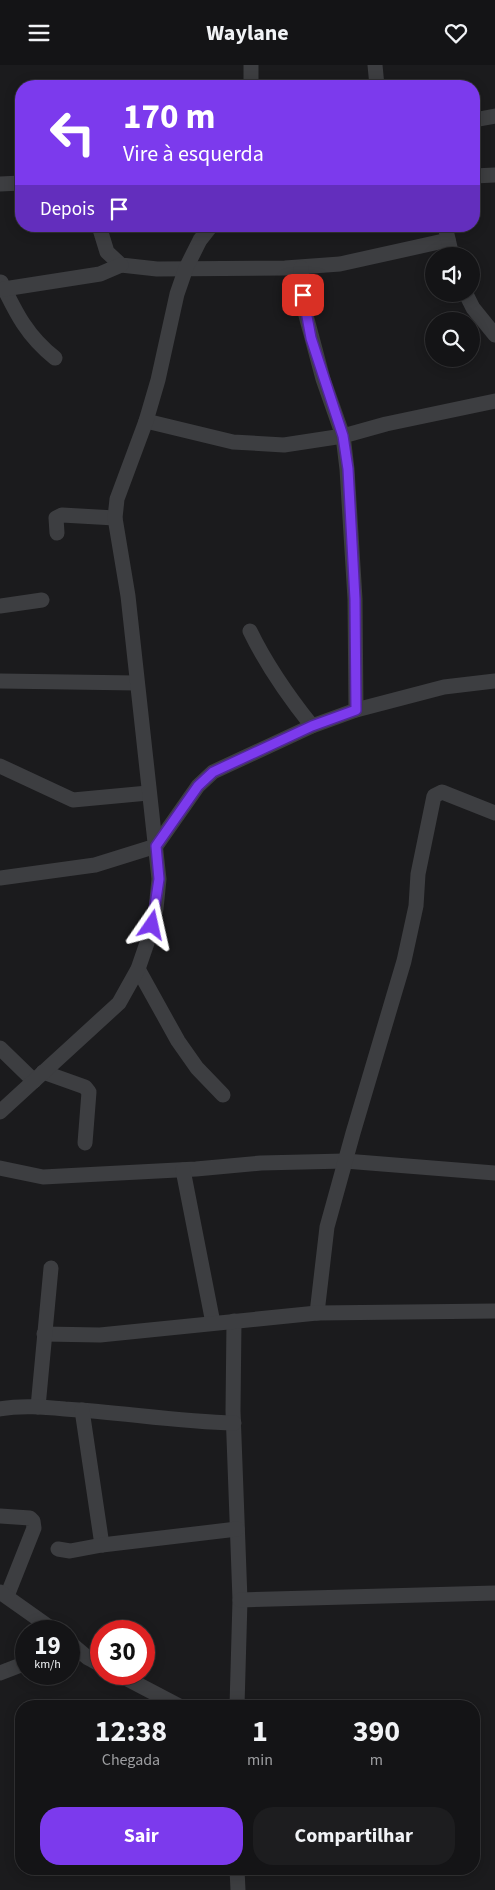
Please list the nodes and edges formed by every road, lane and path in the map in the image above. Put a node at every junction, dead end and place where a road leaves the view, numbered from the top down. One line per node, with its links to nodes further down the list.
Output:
1 (251, 65): 3 (street)
2 (375, 65): 4 (street)
3 (251, 80)
4 (376, 80)
5 (495, 116): 6 (street)
6 (480, 119)
7 (495, 175): 8 (street)
8 (480, 176)
9 (15, 183): 10 (street)
10 (0, 184)
11 (101, 232): 15 (street)
12 (206, 232): 16 (street)
13 (446, 233): 14 (street); 17 (street)
14 (450, 247)
15 (121, 265): 16 (street); 18 (street)
16 (186, 267): 17 (street); 23 (street)
17 (301, 268): 24 (street)
18 (2, 285): 21 (street)
19 (470, 302): 20 (street)
20 (495, 335)
21 (55, 358)
22 (495, 401): 24 (street)
23 (146, 421): 24 (street); 25 (street)
24 (343, 436): 33 (street)
25 (115, 518): 26 (street); 32 (street)
26 (57, 533)
27 (42, 600): 28 (street)
28 (0, 606)
29 (250, 631): 34 (street)
30 (0, 681): 32 (street)
31 (495, 681): 33 (street)
32 (137, 683): 36 (street)
33 (356, 710): 34 (street)
34 (312, 726): 38 (street)
35 (0, 766): 36 (street)
36 (148, 793): 38 (street)
37 (495, 813): 46 (street)
38 (156, 846): 39 (street); 40 (street)
39 (0, 878)
40 (138, 969): 42 (street); 43 (street)
41 (0, 1048): 42 (street)
42 (38, 1076): 44 (street); 45 (street)
43 (223, 1095)
44 (0, 1112)
45 (85, 1143)
46 (345, 1161): 48 (street); 49 (street); 52 (street)
47 (0, 1168): 48 (street)
48 (183, 1170): 54 (street)
49 (495, 1173)
50 (51, 1268): 55 (street)
51 (495, 1311): 52 (street)
52 (317, 1313): 53 (street)
53 (234, 1321): 54 (street); 59 (street)
54 (214, 1323): 55 (street)
55 (44, 1334): 56 (street)
56 (38, 1407): 57 (street); 58 (street)
57 (0, 1409)
58 (82, 1410): 59 (street); 62 (street)
59 (234, 1423): 61 (street)
60 (0, 1516): 65 (street)
61 (237, 1529): 62 (street); 66 (street)
62 (102, 1545): 63 (street)
63 (58, 1549)
64 (495, 1593): 66 (street)
65 (4, 1594): 67 (street)
66 (240, 1601): 74 (street)
67 (40, 1620)
68 (80, 1651): 69 (street)
69 (90, 1659)
70 (15, 1667): 71 (street)
71 (0, 1673)
72 (139, 1685): 73 (street)
73 (168, 1700)
74 (237, 1700)
75 (238, 1875): 76 (street)
76 (238, 1890)

